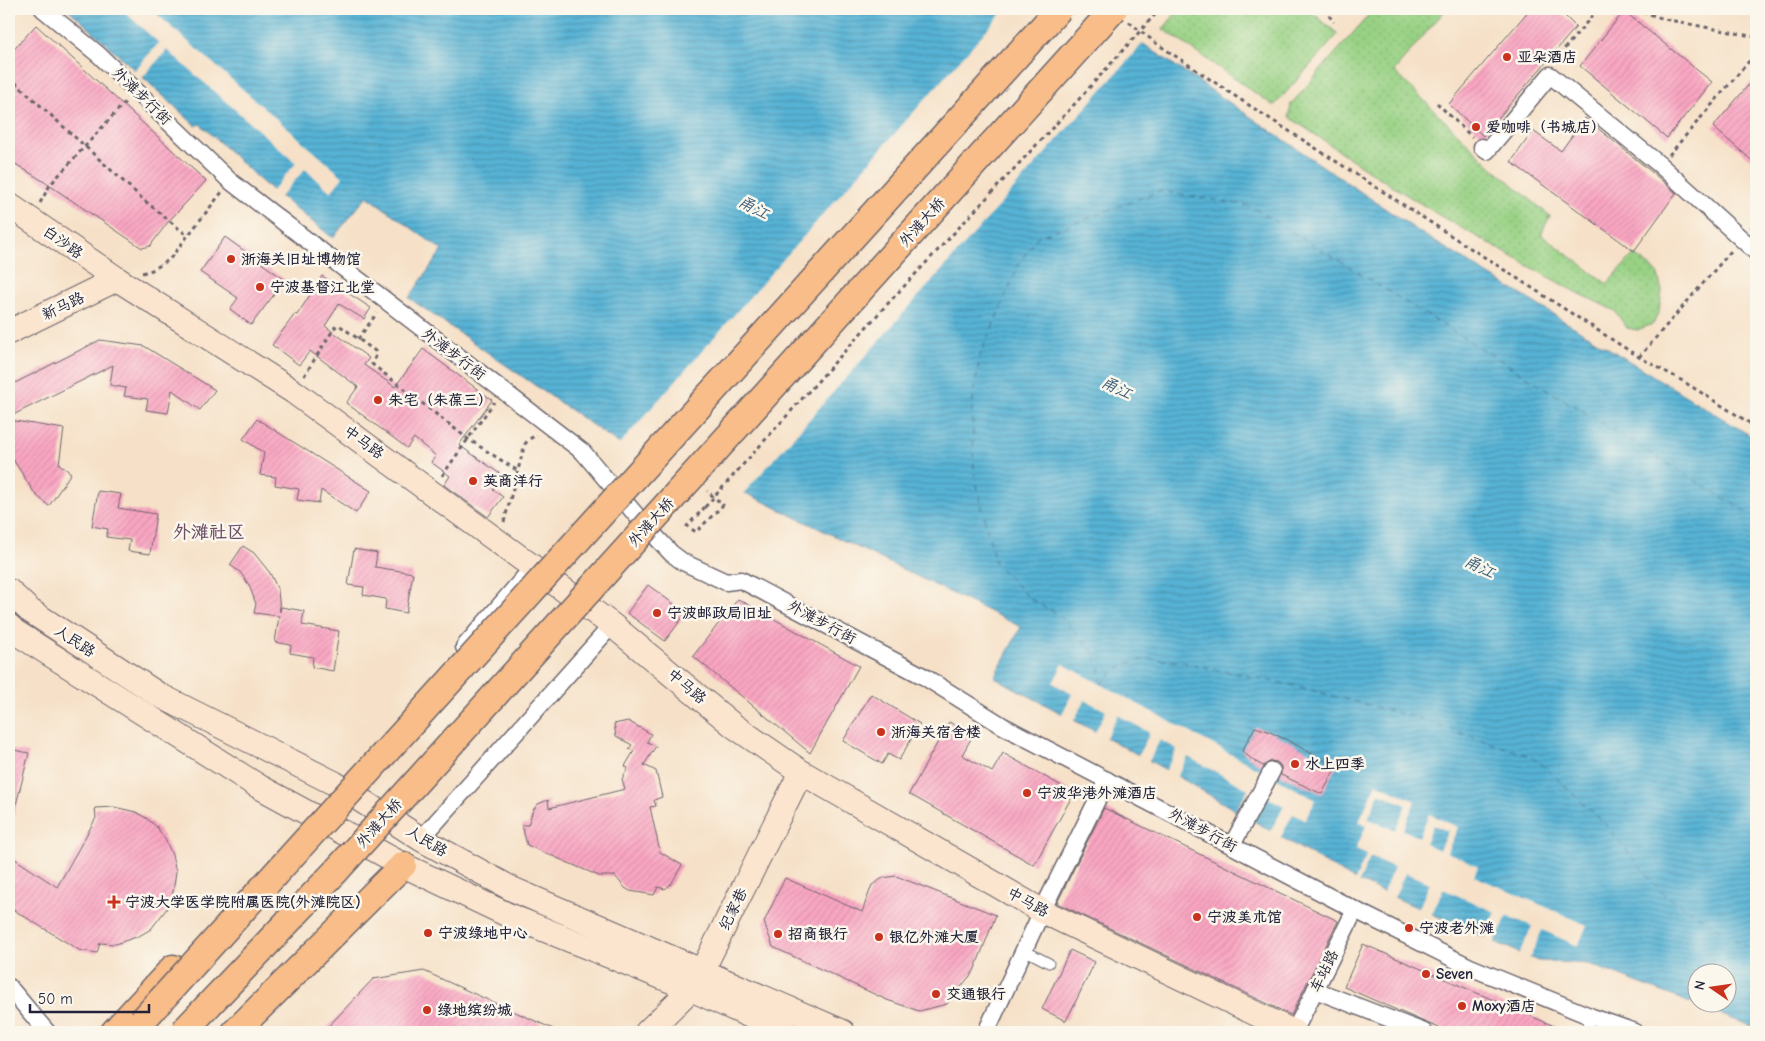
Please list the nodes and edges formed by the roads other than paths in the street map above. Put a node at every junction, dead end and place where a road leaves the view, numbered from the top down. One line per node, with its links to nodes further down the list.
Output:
1 (43, 9): 15 (street, 外滩步行街)
2 (1059, 9): 29 (main road, bridge)
3 (1121, 15): 32 (main road, 外滩大桥, bridge)
4 (1482, 147): 6 (street)
5 (9, 205): 7 (street, 白沙路)
6 (1756, 252)
7 (117, 280): 8 (street, 新马路); 9 (street, 中马路)
8 (9, 332)
9 (533, 567): 11 (street, 中马路); 16 (street)
10 (9, 591): 16 (street, 人民路)
11 (612, 625): 14 (street, 中马路); 18 (street)
12 (9, 626): 17 (street, 人民路)
13 (1272, 771): 19 (street)
14 (801, 772): 22 (street, 中马路); 25 (street, 纪家巷)
15 (1107, 780): 19 (street, 外滩步行街); 22 (street)
16 (344, 788): 18 (street, 人民路)
17 (312, 816): 20 (street, 人民路); 31 (main road)
18 (421, 839): 25 (street, 人民路)
19 (1232, 845): 21 (street, 外滩步行街)
20 (403, 865): 25 (street, 人民路); 33 (main road)
21 (1354, 910): 27 (street, 车站路); 28 (street, 外滩步行街)
22 (1042, 911): 23 (street); 38 (street, 中马路)
23 (1024, 950): 24 (lane); 37 (street)
24 (1049, 963)
25 (697, 980): 34 (street, 纪家巷); 35 (street, 人民路); 36 (street, 人民路)
26 (9, 987): 30 (street)
27 (1315, 990): 38 (street, 车站路); 39 (street)
28 (1592, 1017): 40 (lane); 41 (street, 外滩步行街)
29 (136, 1027)
30 (47, 1032)
31 (114, 1032)
32 (183, 1032)
33 (235, 1032)
34 (647, 1032)
35 (785, 1032)
36 (843, 1032)
37 (986, 1032)
38 (1294, 1032)
39 (1424, 1032)
40 (1584, 1032)
41 (1635, 1032)

